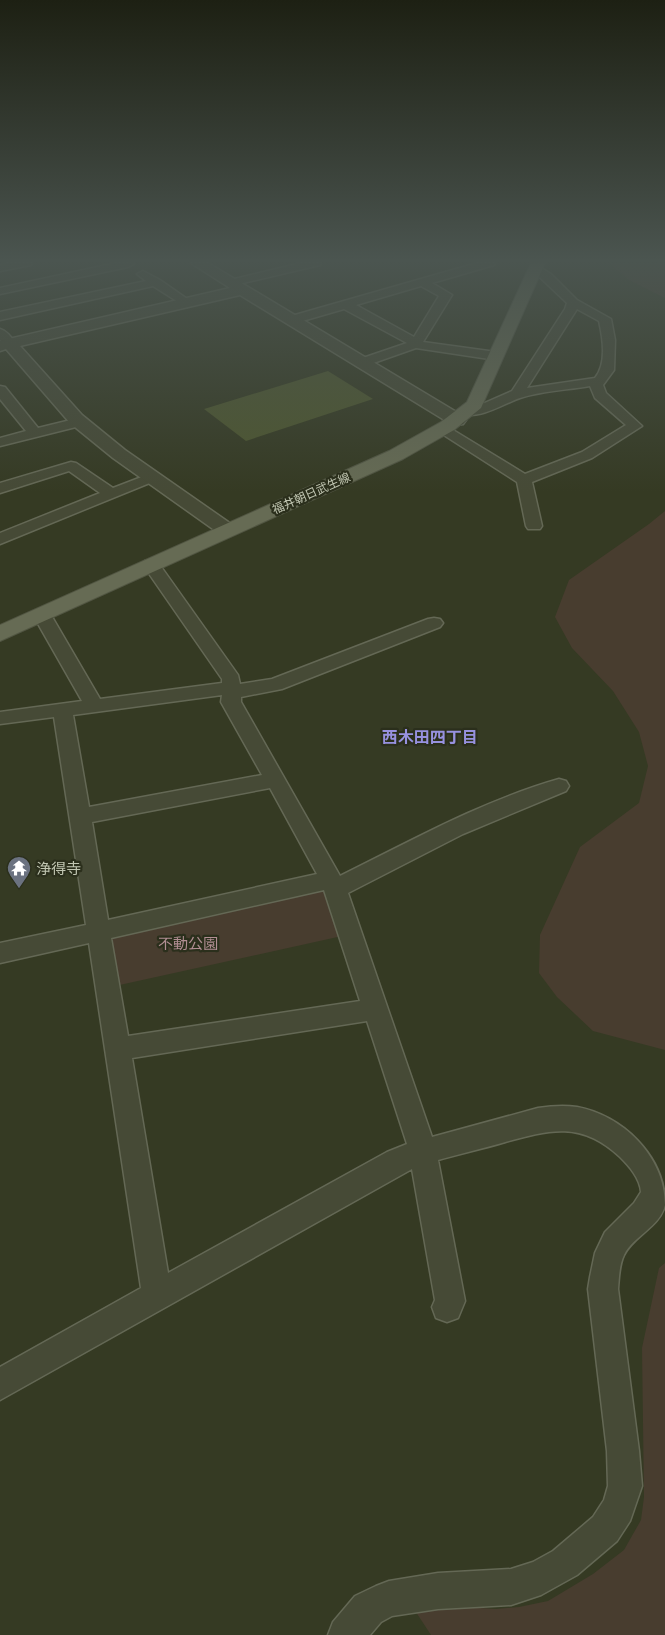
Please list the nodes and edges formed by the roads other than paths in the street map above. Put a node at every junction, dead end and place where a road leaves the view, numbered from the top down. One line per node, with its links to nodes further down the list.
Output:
1 (323, 339): 10 (street)
2 (408, 339): 8 (street)
3 (419, 339): 8 (street)
4 (504, 339): 9 (main road)
5 (552, 339): 13 (street)
6 (609, 339): 11 (street)
7 (3, 341): 15 (street)
8 (416, 344): 9 (street); 10 (street)
9 (496, 356): 14 (main road)
10 (362, 363): 14 (street)
11 (599, 381): 13 (street); 19 (street)
12 (0, 390): 16 (street)
13 (517, 394): 14 (street)
14 (456, 420): 19 (street); 23 (main road, 福井朝日武生線)
15 (79, 422): 16 (street); 18 (street)
16 (35, 433): 17 (street)
17 (0, 442)
18 (152, 478): 21 (street); 23 (street)
19 (524, 480): 22 (street)
20 (0, 488): 21 (street)
21 (112, 494): 24 (street)
22 (534, 526)
23 (228, 530): 25 (main road, 福井朝日武生線)
24 (0, 539)
25 (151, 565): 26 (main road, 福井朝日武生線); 29 (street)
26 (42, 615): 28 (main road, 福井朝日武生線); 30 (street)
27 (434, 623): 29 (street)
28 (0, 634)
29 (230, 690): 30 (street); 33 (street)
30 (95, 706): 31 (street)
31 (63, 710): 32 (street); 35 (street)
32 (0, 718)
33 (275, 780): 35 (street); 36 (street)
34 (559, 786): 36 (street)
35 (80, 816): 37 (street)
36 (333, 885): 37 (street); 39 (street)
37 (99, 931): 38 (street); 40 (street)
38 (0, 954)
39 (375, 1008): 40 (street); 41 (street)
40 (118, 1050): 42 (street)
41 (423, 1151): 42 (street); 43 (street); 45 (street)
42 (157, 1295): 44 (street)
43 (447, 1307)
44 (0, 1384)
45 (346, 1635)

